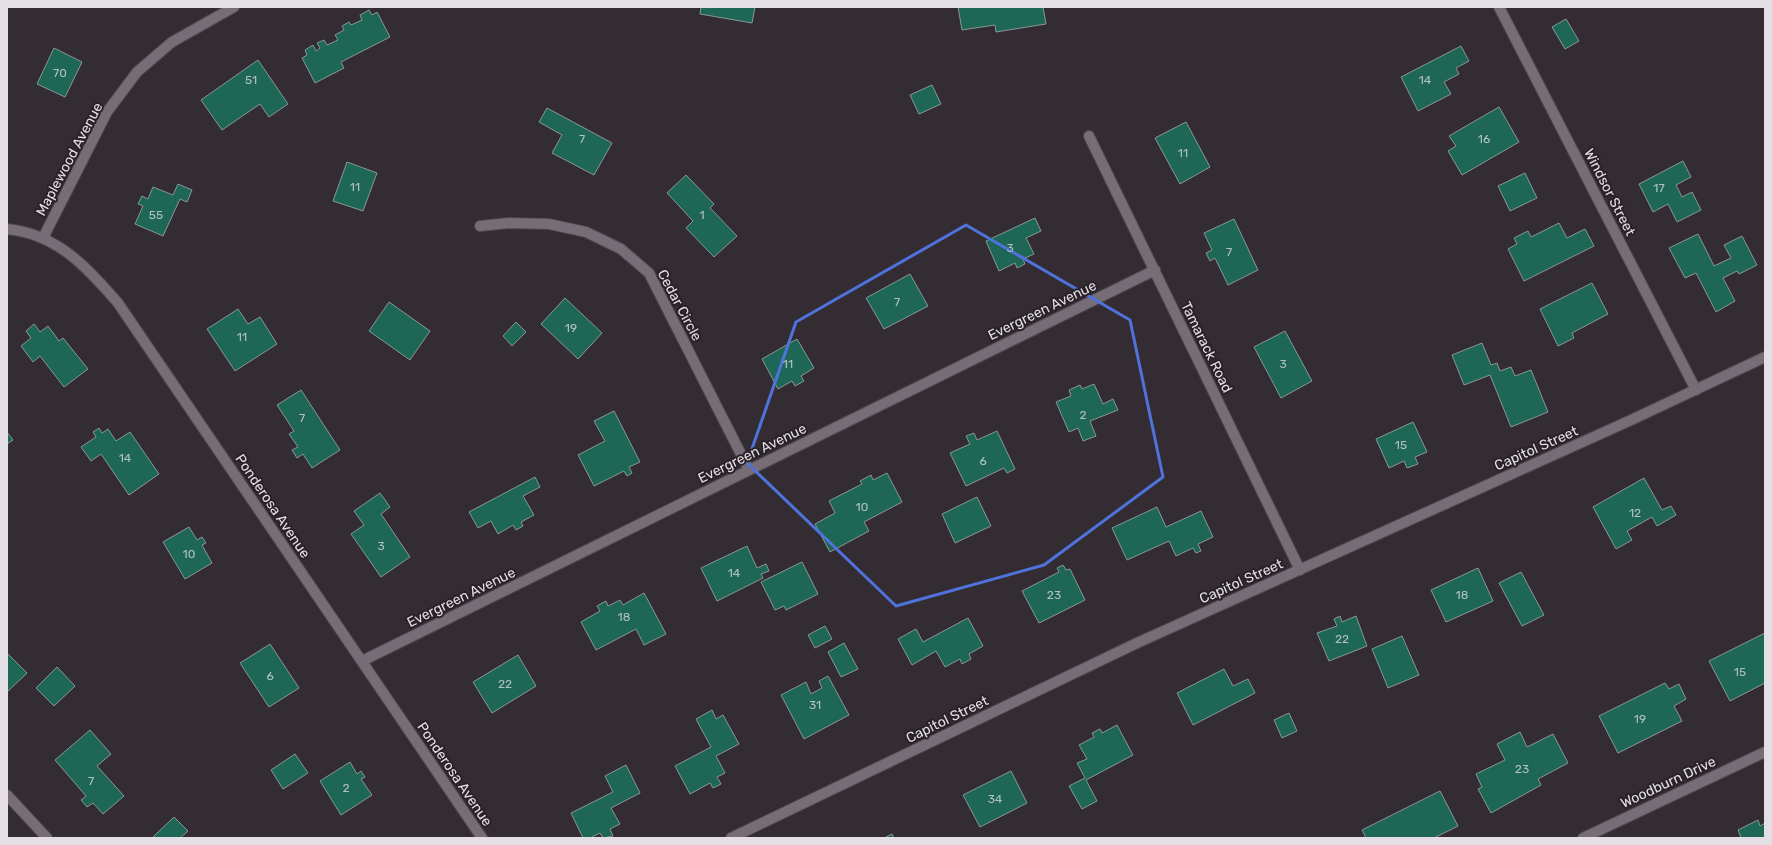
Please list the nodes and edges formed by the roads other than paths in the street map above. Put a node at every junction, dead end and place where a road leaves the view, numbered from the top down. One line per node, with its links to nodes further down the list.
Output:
1 (234, 7): 6 (street, Maplewood Avenue)
2 (1499, 7): 9 (street, Windsor Street)
3 (1089, 136): 7 (street, Tamarack Road)
4 (480, 226): 10 (street, Cedar Circle)
5 (7, 229): 6 (street, Ponderosa Avenue)
6 (43, 238): 12 (street, Ponderosa Avenue)
7 (1154, 270): 10 (street, Evergreen Avenue); 11 (street, Tamarack Road)
8 (1765, 356): 9 (street, Capitol Street)
9 (1696, 390): 11 (street, Capitol Street)
10 (749, 470): 12 (street, Evergreen Avenue)
11 (1300, 570): 17 (street, Capitol Street)
12 (362, 661): 16 (street, Ponderosa Avenue)
13 (1765, 752): 18 (street, Woodburn Drive)
14 (7, 795): 15 (street)
15 (47, 838)
16 (482, 838)
17 (731, 838)
18 (1582, 838)

